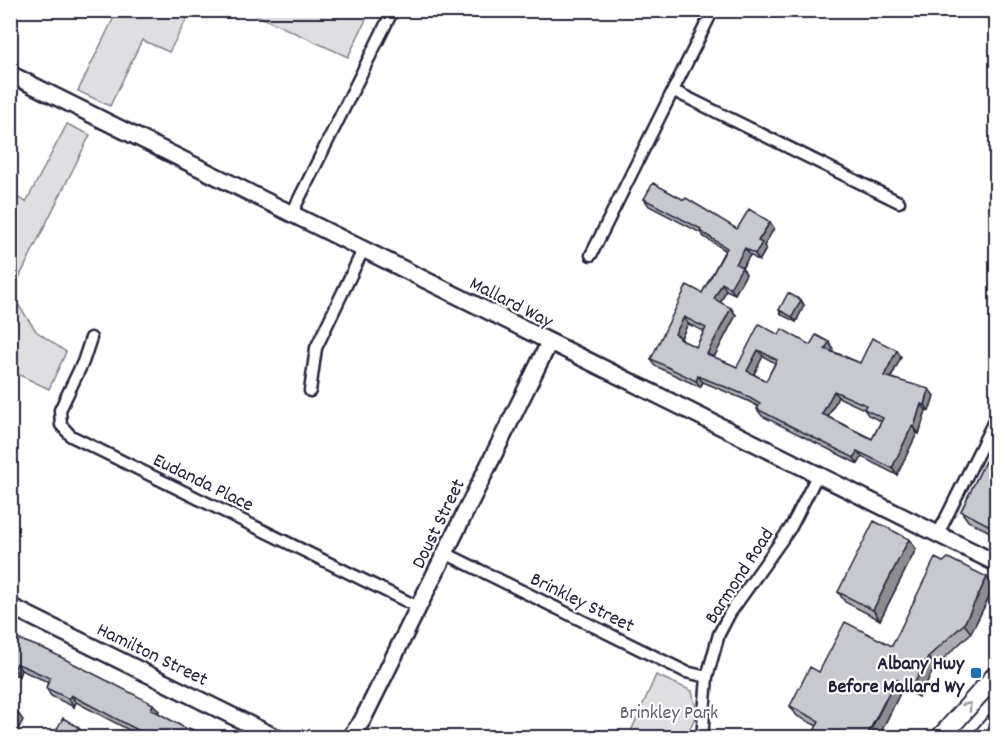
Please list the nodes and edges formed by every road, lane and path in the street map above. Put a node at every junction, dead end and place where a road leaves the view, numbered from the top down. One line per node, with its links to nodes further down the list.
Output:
1 (393, 10): 6 (street)
2 (713, 10): 4 (street)
3 (10, 74): 6 (street, Mallard Way)
4 (674, 91): 5 (street); 8 (street)
5 (899, 202)
6 (292, 213): 7 (street, Mallard Way)
7 (363, 250): 10 (street, Mallard Way); 11 (street)
8 (591, 255)
9 (91, 338): 18 (street, Eudanda Place)
10 (549, 343): 13 (street, Mallard Way); 15 (street, Doust Street)
11 (310, 391)
12 (996, 417): 14 (street)
13 (818, 474): 14 (street, Mallard Way); 20 (street, Barmond Road)
14 (939, 532): 16 (street, Mallard Way)
15 (445, 553): 18 (street, Doust Street); 20 (street, Brinkley Street)
16 (996, 563)
17 (10, 606): 23 (street, Hamilton Street)
18 (418, 607): 21 (street, Doust Street)
19 (996, 675): 27 (highway, one-way to 19)
20 (707, 677): 26 (street, Barmond Road)
21 (362, 721): 24 (street, Doust Street); 25 (street, Doust Street)
22 (996, 722): 28 (highway)
23 (277, 738)
24 (350, 738)
25 (358, 738)
26 (702, 738)
27 (940, 738)
28 (982, 738)

